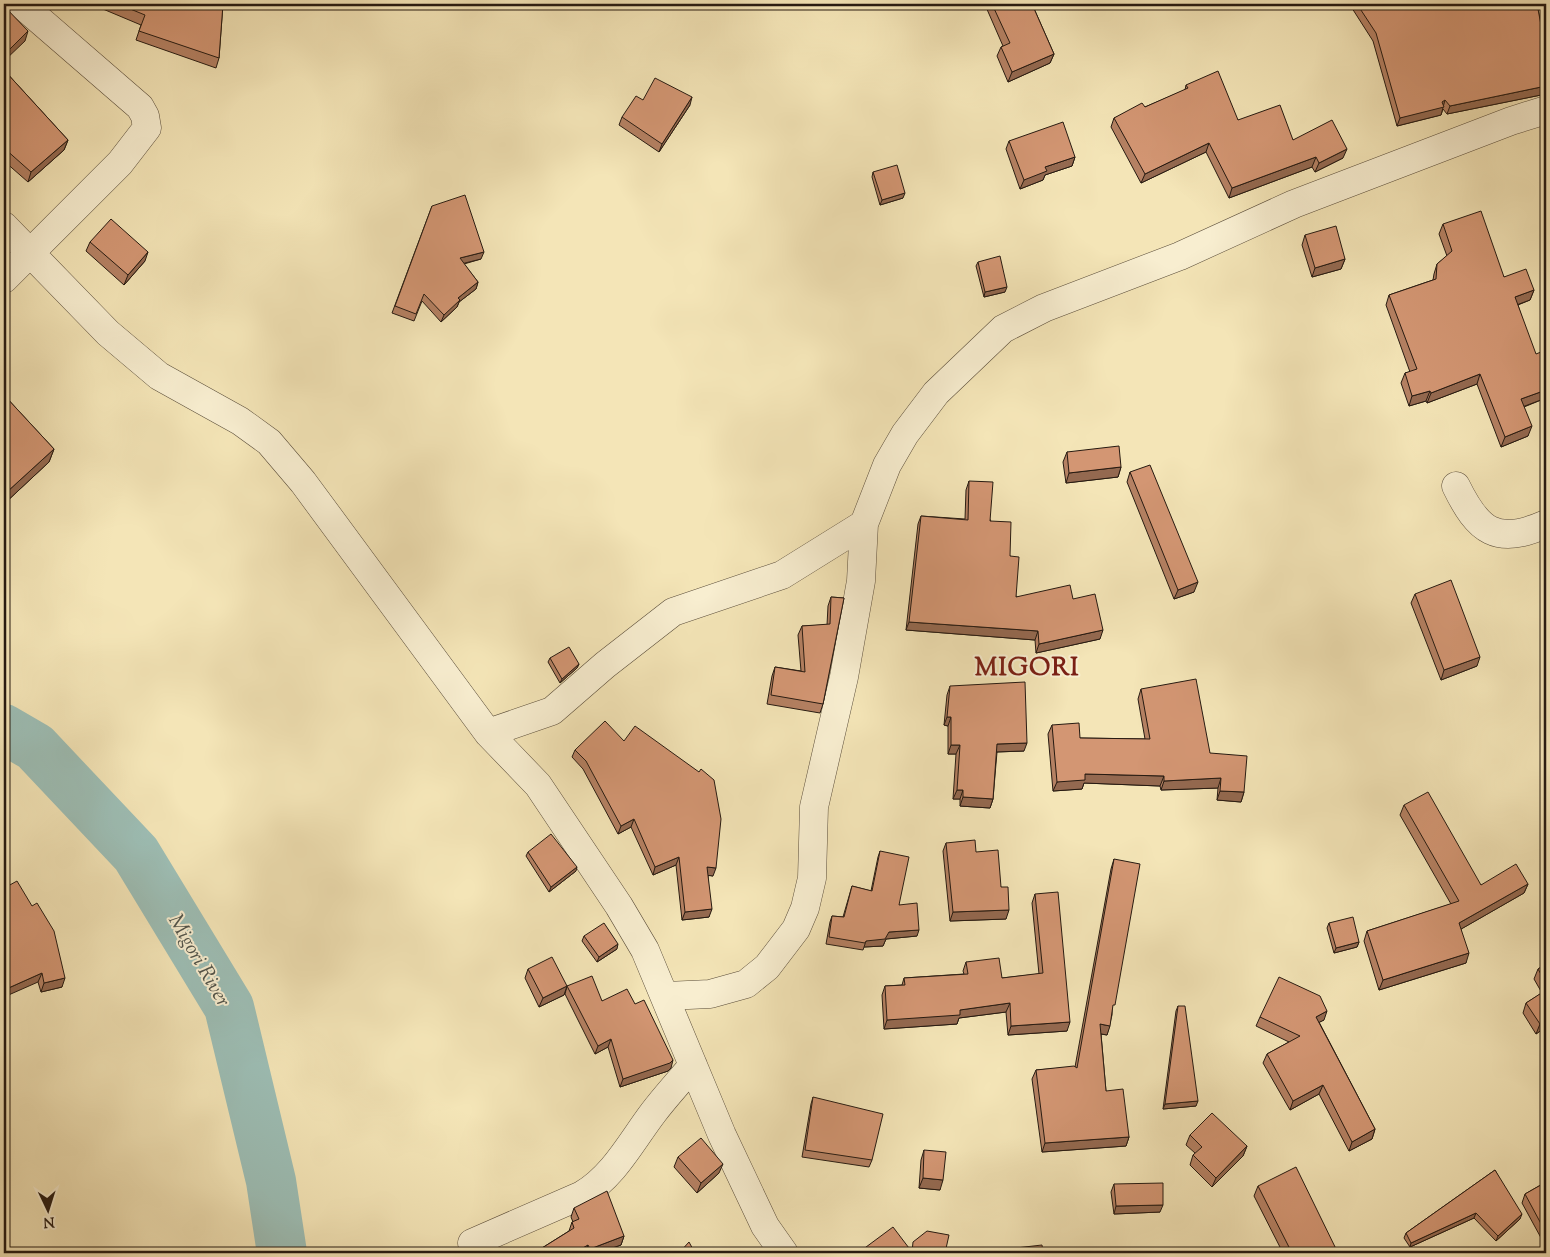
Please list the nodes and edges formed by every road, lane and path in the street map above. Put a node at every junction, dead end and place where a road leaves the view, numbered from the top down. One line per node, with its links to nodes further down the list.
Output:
1 (20, 4): 4 (street)
2 (1546, 110): 7 (street)
3 (4, 226): 4 (street)
4 (29, 253): 5 (street); 9 (street)
5 (4, 279)
6 (1456, 486): 8 (street)
7 (864, 524): 9 (street); 10 (street)
8 (1546, 524)
9 (488, 733): 10 (street)
10 (666, 996): 11 (street)
11 (693, 1065): 12 (street); 13 (street)
12 (472, 1243)
13 (784, 1253)

